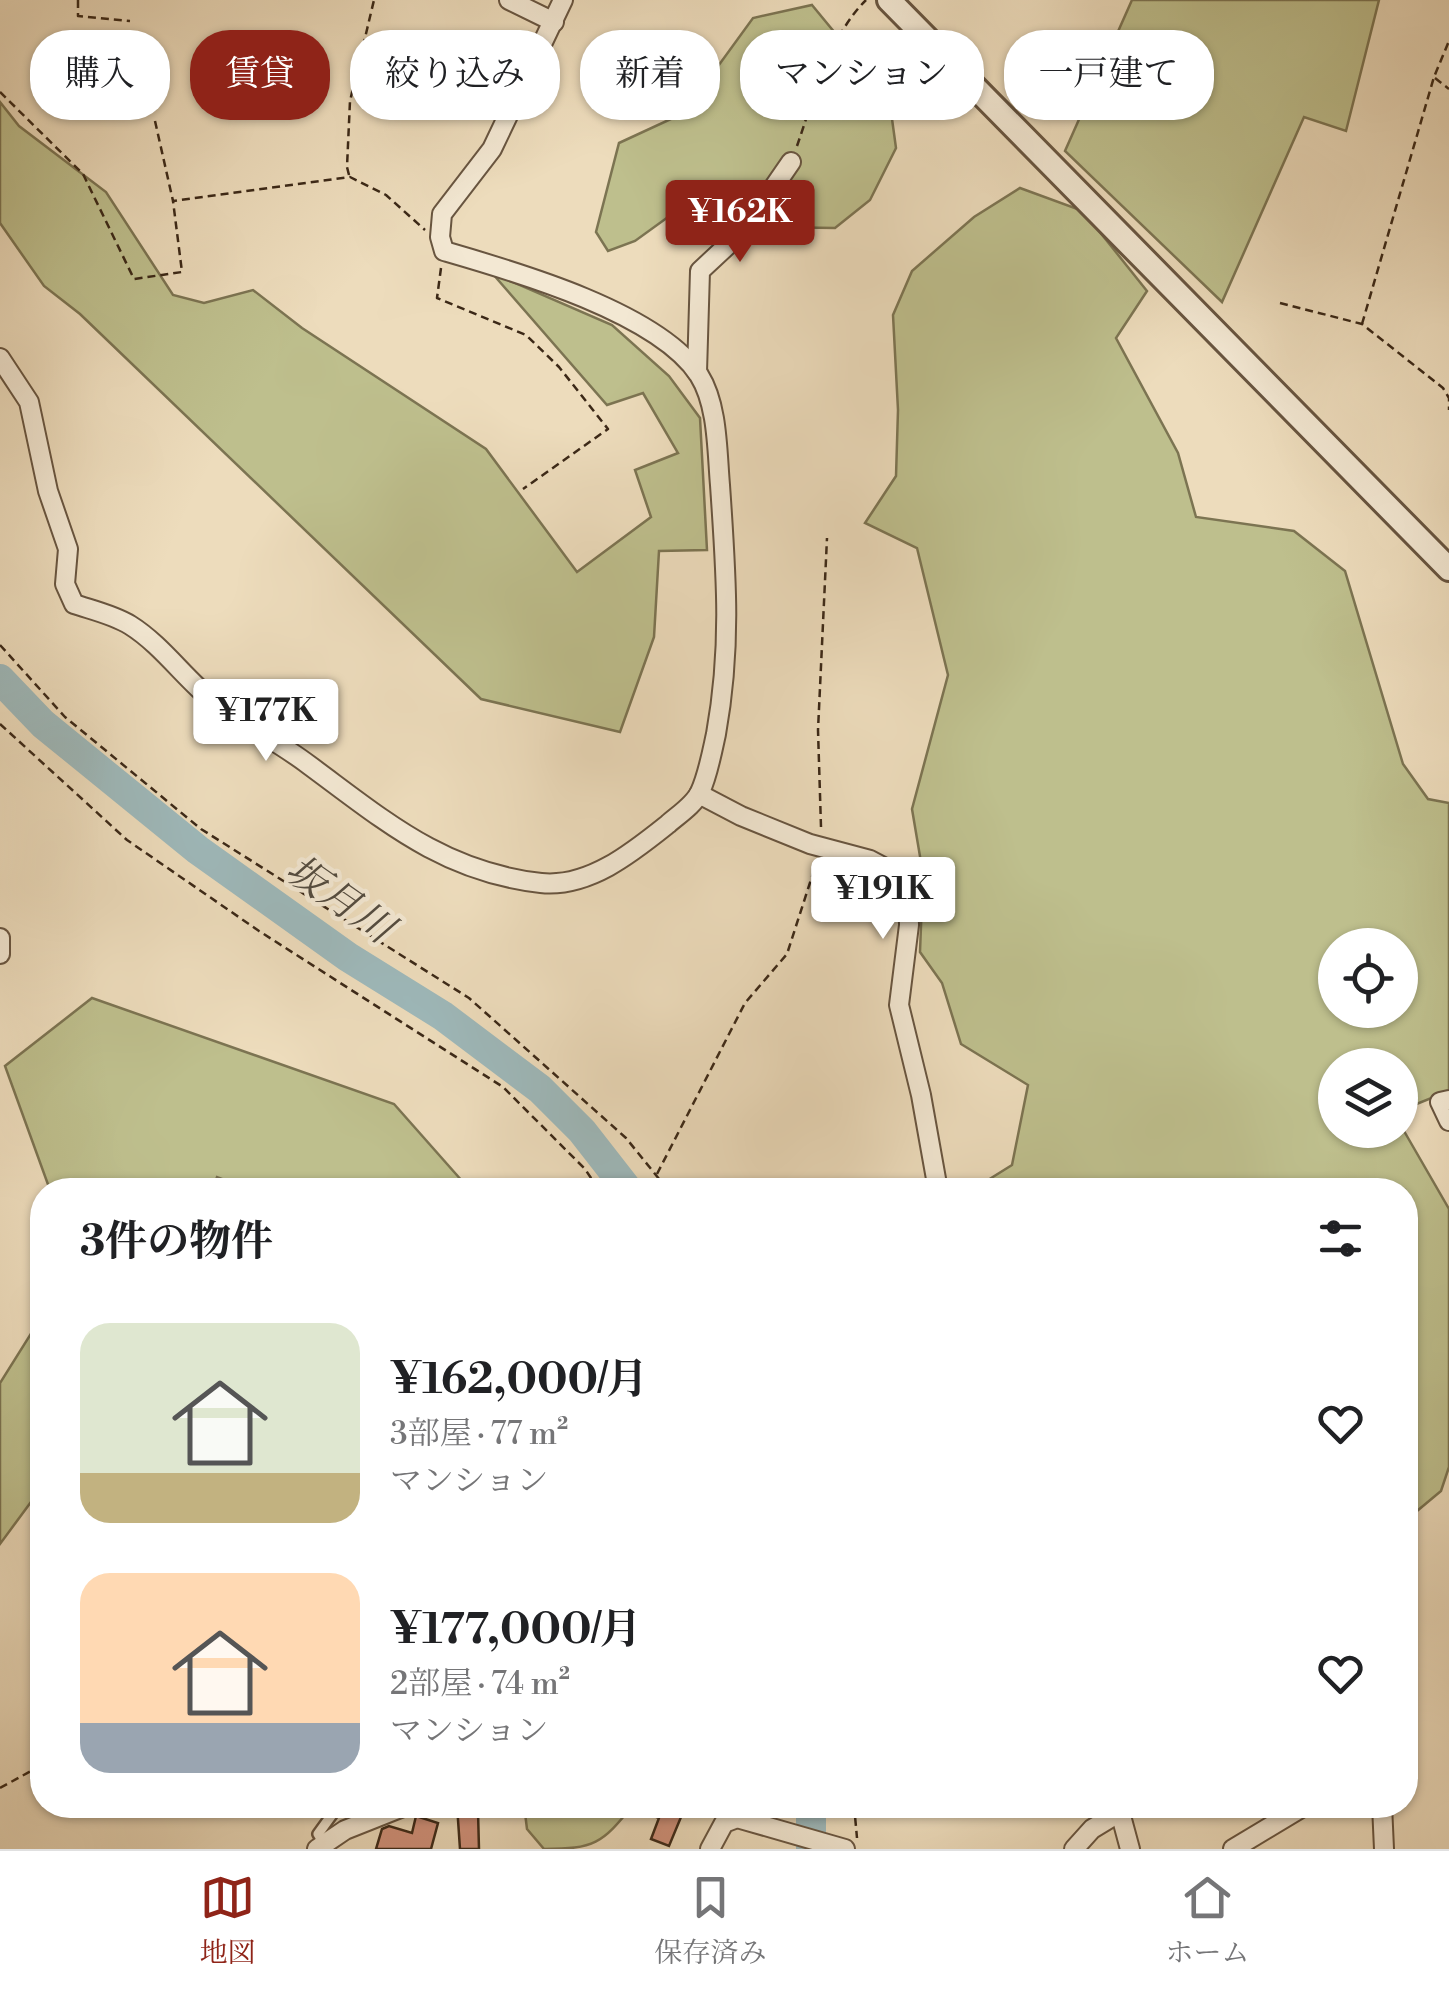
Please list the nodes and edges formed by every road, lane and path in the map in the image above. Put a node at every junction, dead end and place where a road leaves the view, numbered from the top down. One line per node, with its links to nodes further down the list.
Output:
1 (78, 0): 7 (path)
2 (374, 0): 15 (path)
3 (509, 0): 8 (street)
4 (563, 0): 8 (street)
5 (866, 0): 14 (path)
6 (889, 0): 25 (street)
7 (130, 21)
8 (554, 22): 17 (street)
9 (1449, 41): 10 (path)
10 (1434, 77): 11 (path); 19 (path)
11 (1449, 89)
12 (0, 92): 16 (path)
13 (155, 120): 16 (path)
14 (791, 162): 21 (street)
15 (350, 177): 16 (path); 17 (path)
16 (172, 202)
17 (442, 244): 21 (street); 23 (path)
18 (1280, 303): 19 (path)
19 (1362, 324): 22 (path)
20 (0, 358): 28 (street)
21 (697, 372): 28 (street)
22 (1449, 410)
23 (523, 489)
24 (828, 538): 29 (path)
25 (1449, 569)
26 (0, 645): 34 (path)
27 (0, 724): 35 (path)
28 (699, 794): 29 (street)
29 (822, 847): 34 (path); 36 (street)
30 (0, 938): 31 (street)
31 (0, 954)
32 (1449, 1100): 33 (street)
33 (1449, 1121)
34 (656, 1176)
35 (591, 1178)
36 (936, 1178)
37 (30, 1771): 38 (path)
38 (0, 1788)
39 (330, 1818): 48 (lane)
40 (375, 1818): 48 (street)
41 (729, 1818): 49 (street)
42 (752, 1818): 50 (street)
43 (855, 1818): 51 (path)
44 (1107, 1818): 52 (street)
45 (1122, 1818): 53 (street)
46 (1284, 1818): 54 (street)
47 (1383, 1818): 55 (street)
48 (321, 1846)
49 (710, 1849)
50 (845, 1849)
51 (857, 1849)
52 (1074, 1849)
53 (1130, 1849)
54 (1233, 1849)
55 (1384, 1849)

